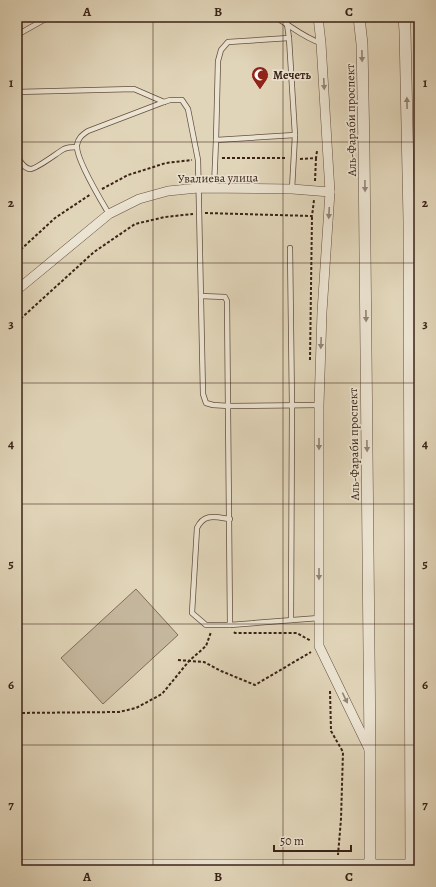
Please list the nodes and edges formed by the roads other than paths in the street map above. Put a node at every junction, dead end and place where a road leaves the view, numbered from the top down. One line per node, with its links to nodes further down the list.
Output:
1 (49, 17): 8 (lane)
2 (275, 17): 7 (lane)
3 (286, 17): 7 (lane)
4 (318, 17): 10 (street)
5 (359, 17): 34 (street, Аль-Фараби проспект, one-way to 34)
6 (404, 17): 33 (street, one-way to 6)
7 (287, 23): 9 (lane); 10 (lane)
8 (17, 35)
9 (289, 38): 13 (lane); 14 (lane)
10 (321, 43): 20 (street, one-way to 20)
11 (17, 92): 12 (lane)
12 (164, 102): 15 (lane); 17 (lane)
13 (295, 135): 14 (lane); 19 (lane)
14 (216, 140): 18 (lane)
15 (77, 147): 16 (lane); 21 (lane)
16 (17, 156)
17 (198, 188): 18 (street, Увалиева улица); 21 (street, Увалиева улица); 24 (lane)
18 (214, 188): 19 (street, Увалиева улица)
19 (292, 189): 20 (street, Увалиева улица)
20 (330, 192): 25 (street, one-way to 25)
21 (110, 214): 23 (street, Увалиева улица)
22 (290, 248): 27 (lane)
23 (17, 290)
24 (201, 296): 26 (lane); 26 (lane)
25 (319, 405): 27 (lane); 29 (street, one-way to 29)
26 (229, 406): 27 (lane); 28 (lane)
27 (292, 406): 30 (lane)
28 (230, 519): 31 (lane); 31 (lane)
29 (319, 618): 30 (lane); 34 (street, one-way to 34)
30 (291, 620): 31 (lane)
31 (230, 625)
32 (419, 720): 33 (street)
33 (411, 736): 36 (street)
34 (370, 751): 38 (street, Аль-Фараби проспект)
35 (17, 864): 37 (street)
36 (414, 866): 38 (street)
37 (239, 867): 38 (street)
38 (370, 867)

